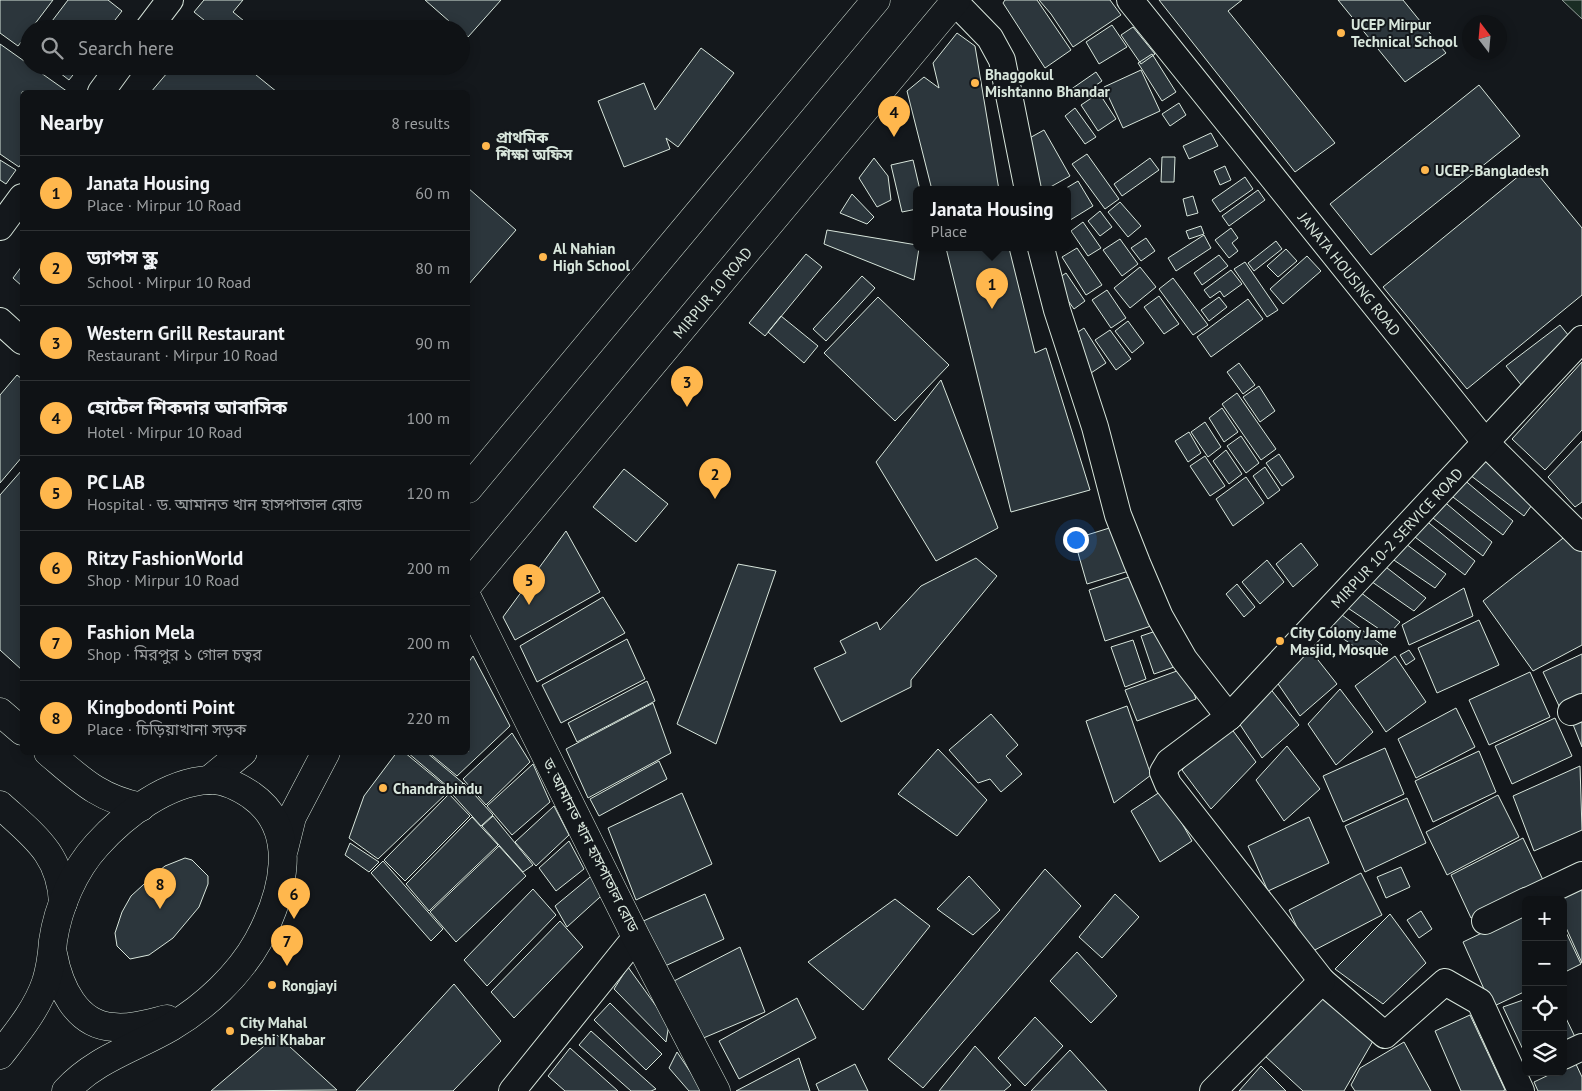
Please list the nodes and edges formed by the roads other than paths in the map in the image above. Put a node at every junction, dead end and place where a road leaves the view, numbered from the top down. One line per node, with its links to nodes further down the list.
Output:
1 (170, 0): 5 (street)
2 (876, 0): 16 (main road)
3 (1130, 0): 15 (street, JANATA HOUSING ROAD)
4 (956, 1): 8 (street); 18 (main road, MIRPUR 10 ROAD)
5 (155, 20)
6 (113, 75): 7 (street)
7 (102, 90)
8 (1027, 186)
9 (20, 200): 10 (street)
10 (0, 227)
11 (1042, 251): 21 (street)
12 (0, 321): 13 (street)
13 (20, 338)
14 (1582, 339): 15 (street, MIRPUR 10-2 SERVICE ROAD)
15 (1486, 443): 17 (street, JANATA HOUSING ROAD); 21 (street, MIRPUR 10-2 SERVICE ROAD)
16 (470, 487)
17 (1578, 527)
18 (470, 583)
19 (470, 603): 35 (main road, ড. আমানত খান হাসপাতাল রোড)
20 (0, 712): 22 (main road)
21 (1229, 717): 37 (street, MIRPUR 10-2 SERVICE ROAD)
22 (20, 729)
23 (52, 755): 28 (main road)
24 (239, 755): 26 (main road)
25 (324, 755): 29 (main road)
26 (209, 780): 28 (main road); 29 (main road)
27 (0, 805): 33 (main road)
28 (141, 807): 33 (main road)
29 (284, 849): 38 (main road)
30 (1582, 875): 31 (street)
31 (1536, 896)
32 (1522, 902): 34 (street)
33 (63, 903): 36 (main road)
34 (1484, 921)
35 (636, 937): 44 (street); 45 (main road, ড. আমানত খান হাসপাতাল রোড)
36 (53, 952): 38 (main road); 41 (main road)
37 (1322, 981): 42 (street); 46 (street)
38 (199, 1008): 43 (main road)
39 (1582, 1047): 40 (street)
40 (1567, 1054)
41 (0, 1055)
42 (1522, 1081)
43 (66, 1091)
44 (512, 1091)
45 (716, 1091)
46 (1213, 1091)

